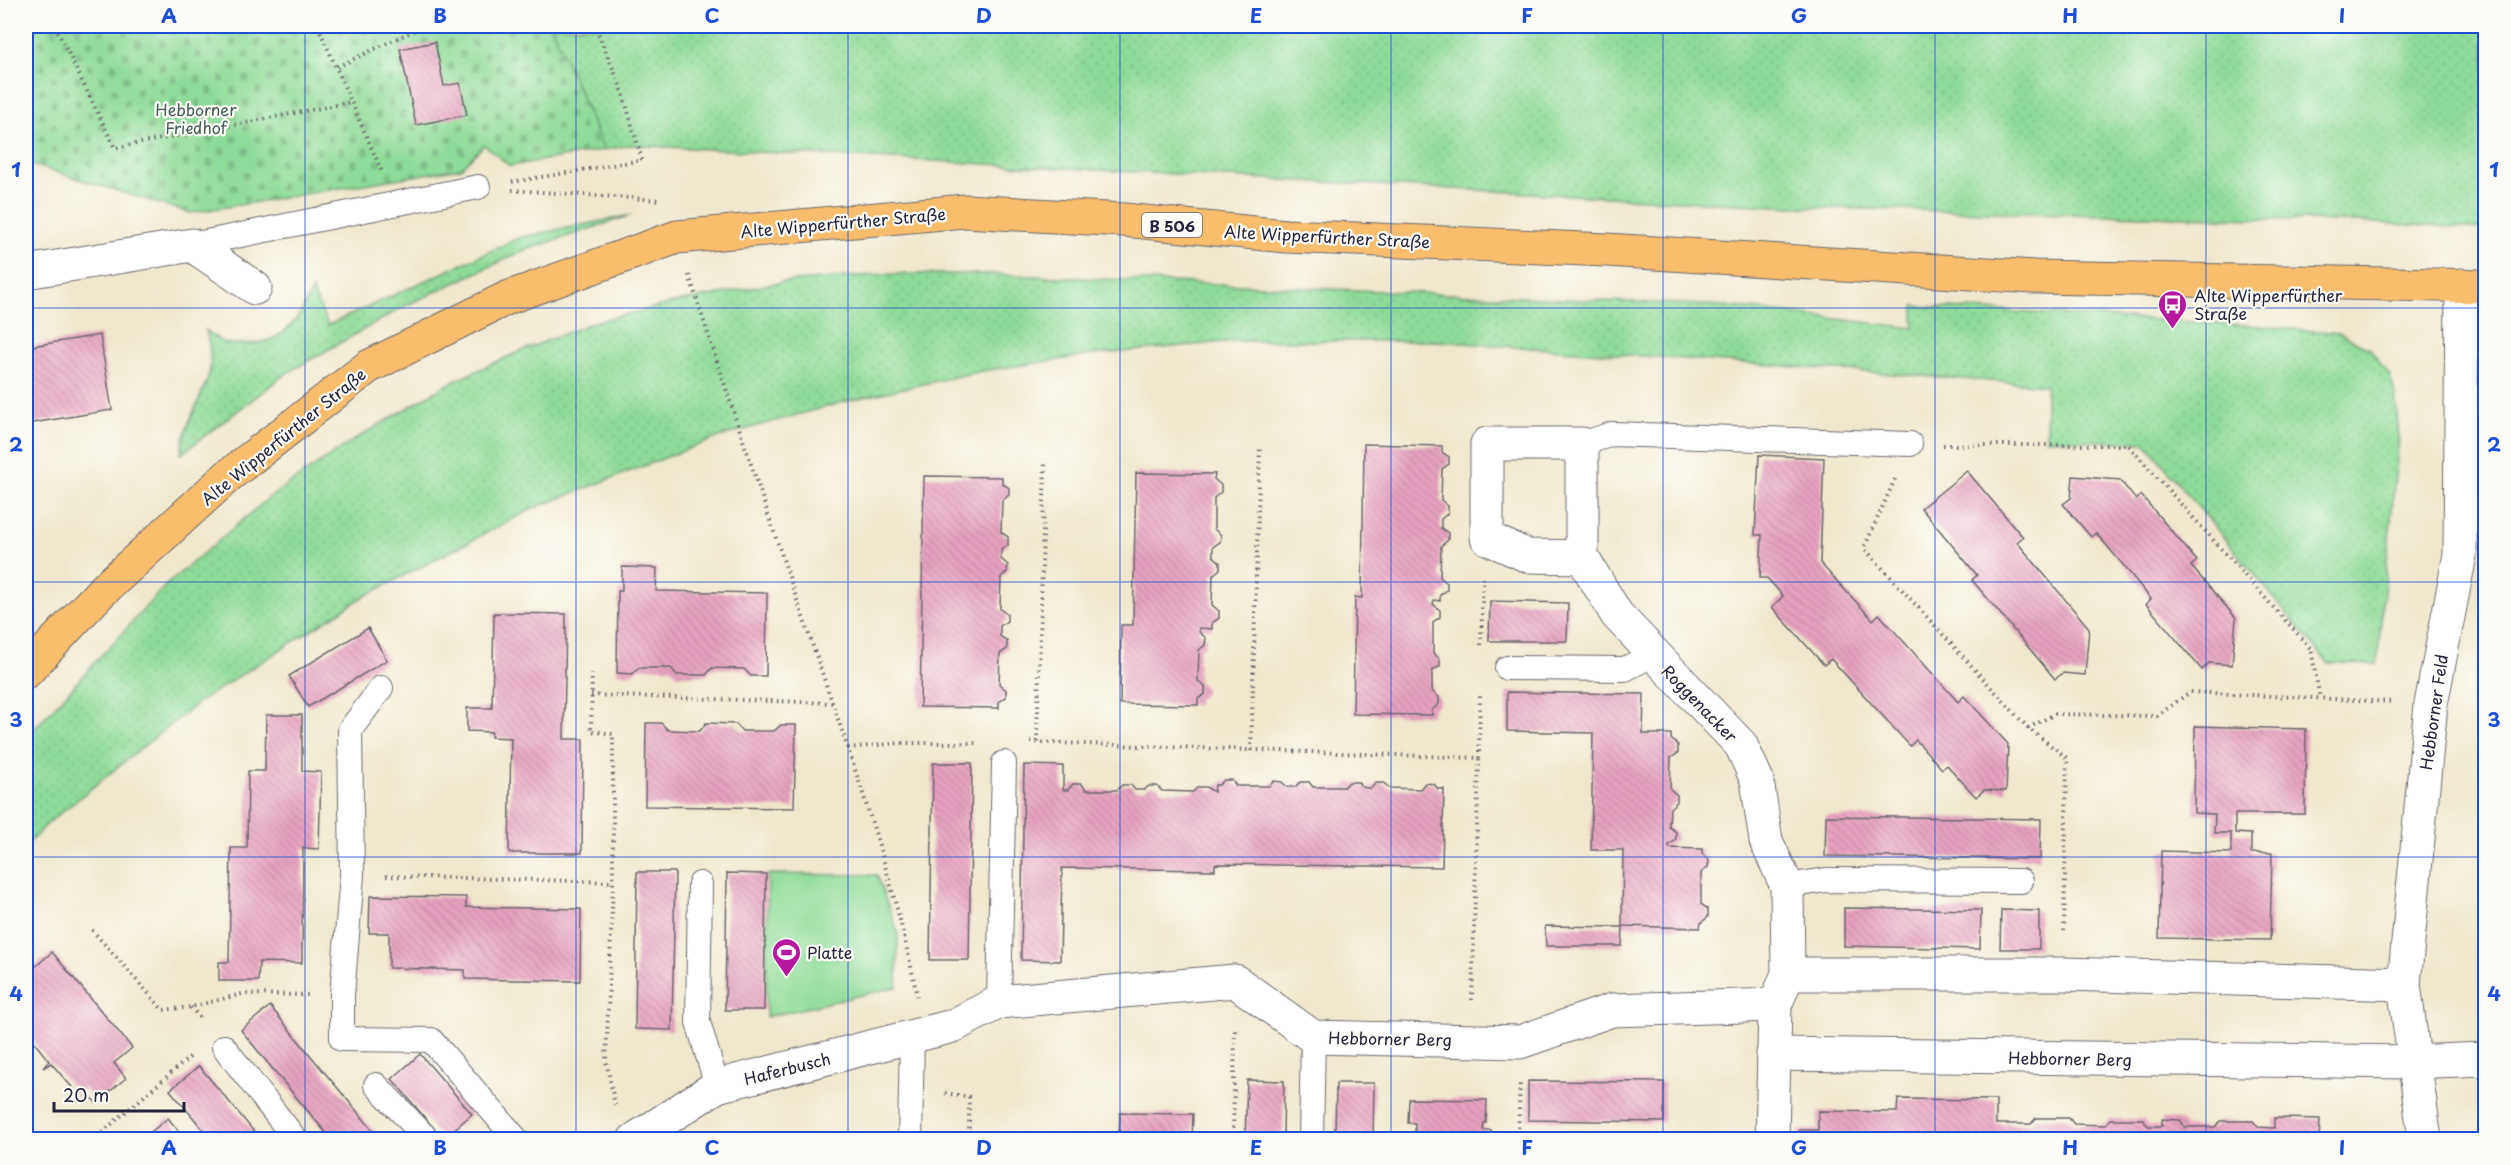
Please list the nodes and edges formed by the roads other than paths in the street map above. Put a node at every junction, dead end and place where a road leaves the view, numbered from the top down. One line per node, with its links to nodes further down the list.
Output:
1 (478, 187): 2 (lane)
2 (192, 245): 3 (street); 5 (street)
3 (26, 272)
4 (2474, 285): 11 (main road, Alte Wipperfürther Straße / B 506); 18 (street, Hebborner Feld)
5 (255, 288)
6 (1582, 444): 7 (lane); 8 (street); 8 (street)
7 (1910, 444)
8 (1582, 557): 9 (street, Roggenacker)
9 (1654, 654): 10 (lane); 16 (street, Roggenacker)
10 (1508, 668)
11 (26, 672)
12 (381, 688): 31 (lane)
13 (1004, 763): 19 (lane)
14 (2021, 881): 16 (lane)
15 (700, 884): 28 (lane)
16 (1787, 886): 17 (street, Roggenacker)
17 (1788, 974): 18 (street); 20 (street)
18 (2404, 984): 26 (street, Hebborner Feld)
19 (999, 1002): 21 (street); 22 (street, Hebborner Berg)
20 (1775, 1005): 22 (street, Hebborner Berg); 24 (street)
21 (930, 1032): 28 (street, Haferbusch); 33 (lane)
22 (1313, 1036): 34 (lane)
23 (224, 1047): 29 (lane)
24 (1773, 1054): 26 (street, Hebborner Berg); 35 (street)
25 (2486, 1059): 26 (street, Hebborner Berg)
26 (2415, 1062): 36 (street, Hebborner Feld)
27 (376, 1084): 30 (lane)
28 (717, 1086): 32 (street, Haferbusch)
29 (296, 1140)
30 (428, 1140)
31 (517, 1140)
32 (634, 1140)
33 (910, 1140)
34 (1311, 1140)
35 (1772, 1140)
36 (2425, 1140)

